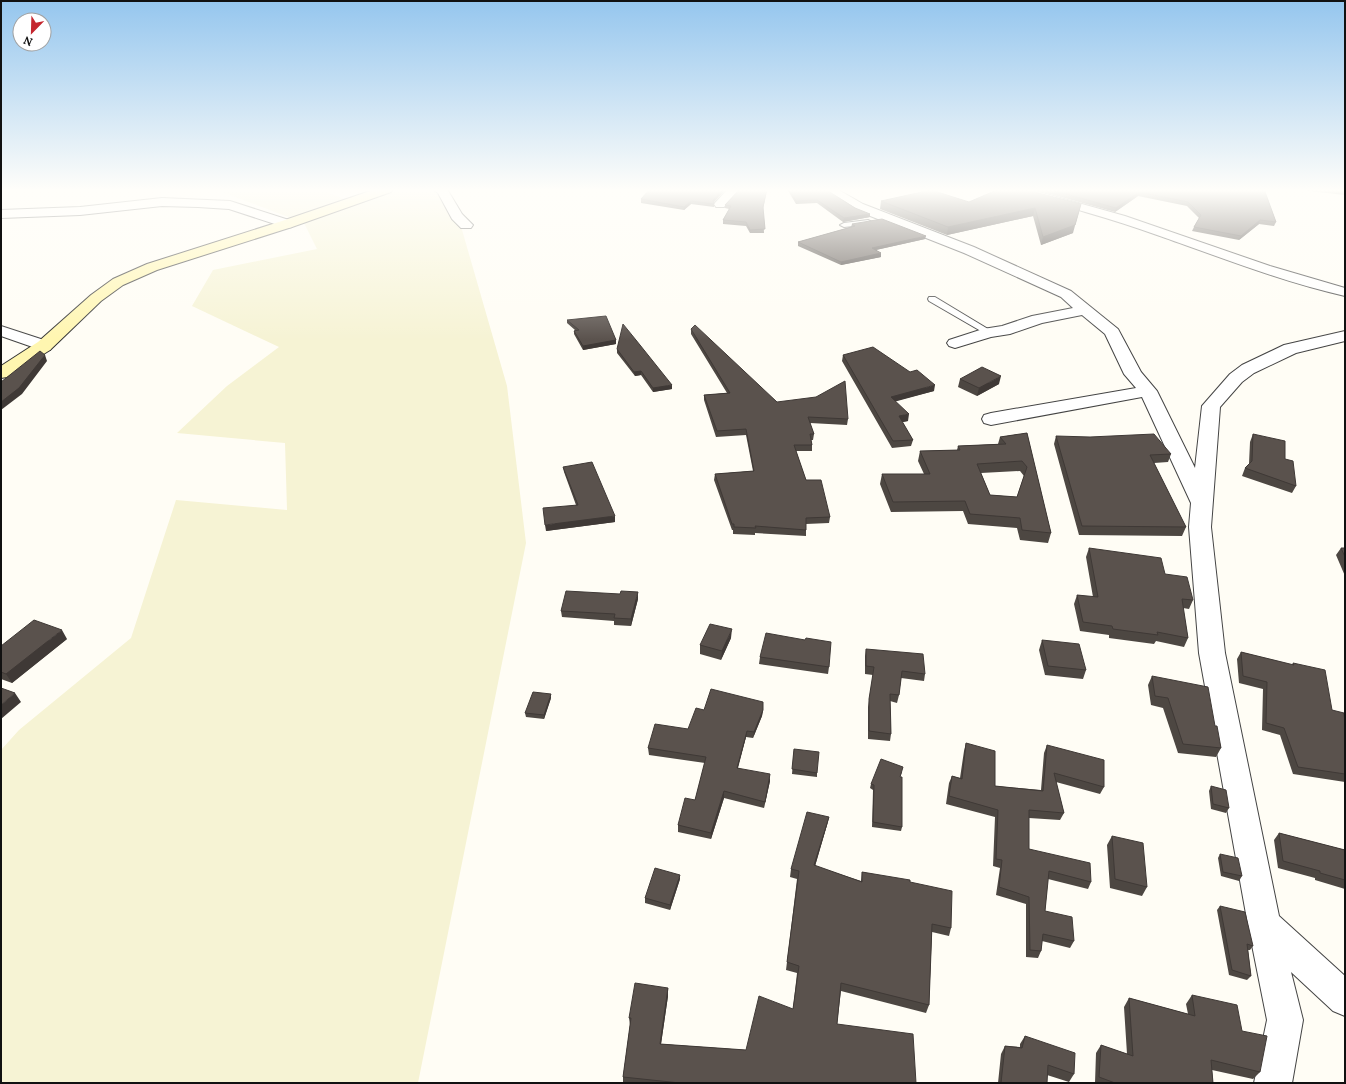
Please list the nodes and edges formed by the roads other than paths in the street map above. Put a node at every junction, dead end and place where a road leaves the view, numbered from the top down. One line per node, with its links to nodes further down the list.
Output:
1 (238, 240): 11 (main road)
2 (943, 240): 6 (street)
3 (1181, 240): 4 (street)
4 (1345, 292)
5 (932, 299): 8 (lane)
6 (1085, 310): 8 (street); 13 (street)
7 (1, 331): 11 (street)
8 (989, 332): 10 (street)
9 (1345, 336): 15 (street)
10 (955, 343)
11 (44, 346): 12 (main road)
12 (1, 373)
13 (1148, 391): 14 (street); 15 (street)
14 (991, 419)
15 (1200, 503): 16 (street)
16 (1264, 925): 17 (street); 18 (street)
17 (1345, 999)
18 (1273, 1083)

